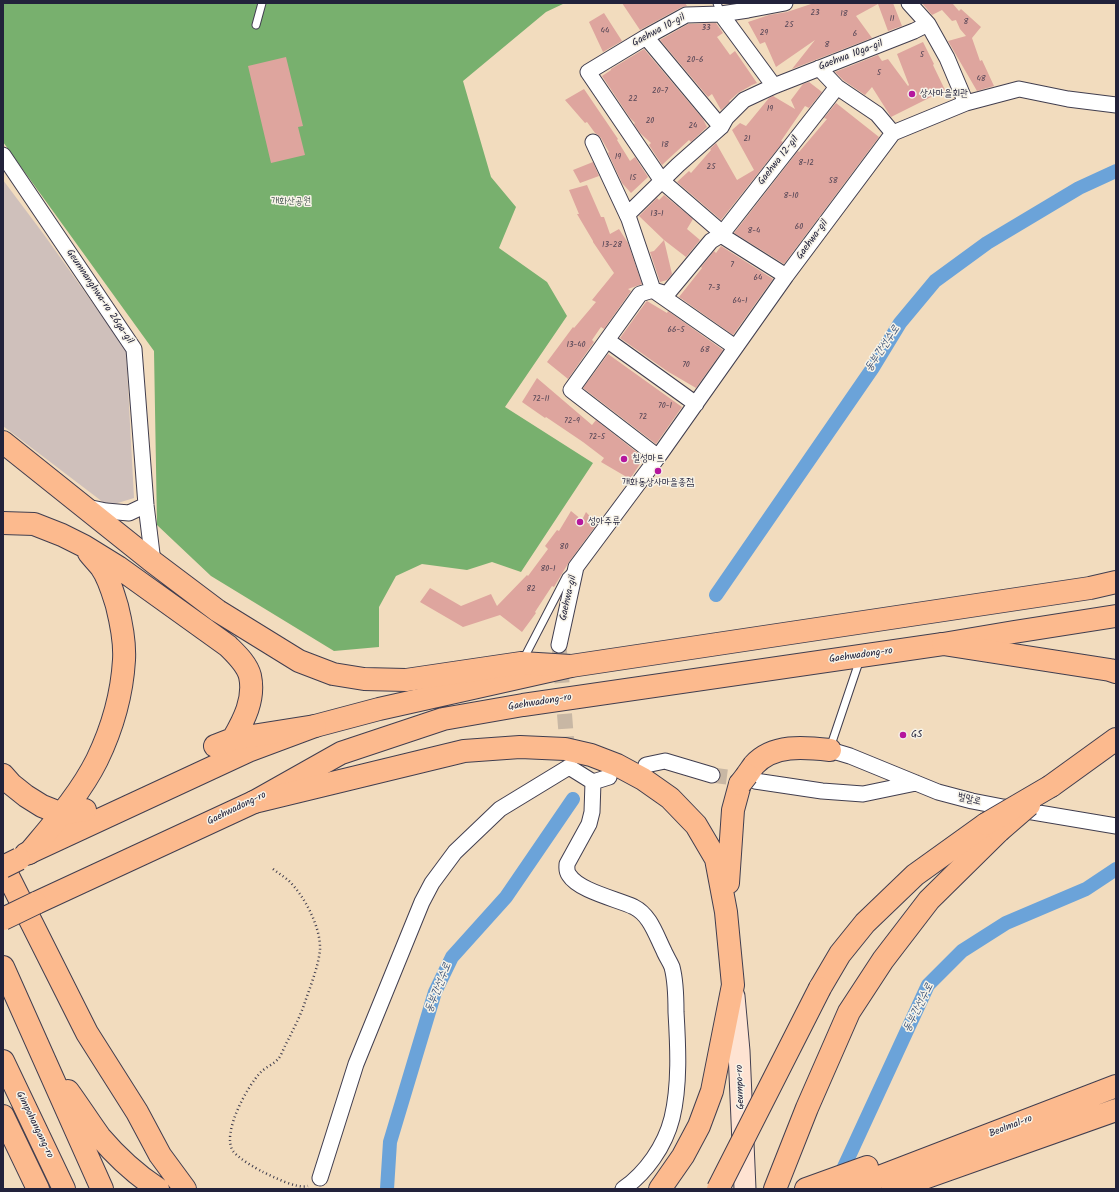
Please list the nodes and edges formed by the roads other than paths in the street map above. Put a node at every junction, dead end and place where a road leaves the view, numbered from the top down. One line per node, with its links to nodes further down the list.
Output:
1 (262, 3): 6 (lane)
2 (785, 3): 4 (street, Gaehwa 10-gil)
3 (909, 3): 5 (street)
4 (719, 8): 7 (street, Gaehwa 10-gil); 9 (street)
5 (928, 24): 8 (street, Gaehwa 10ga-gil); 11 (street)
6 (256, 25)
7 (646, 37): 13 (street); 17 (street, Gaehwa 10-gil)
8 (819, 68): 9 (street, Gaehwa 10ga-gil); 10 (street)
9 (774, 86): 13 (street, Gaehwa 10ga-gil)
10 (837, 87): 14 (street); 19 (street, Gaehwa 12-gil)
11 (966, 103): 12 (street); 14 (street)
12 (1116, 105)
13 (721, 127): 17 (street, Gaehwa 10ga-gil)
14 (893, 133): 20 (street, Gaehwa-gil)
15 (593, 142): 18 (street)
16 (3, 155): 28 (street, Geumnanghwa-ro 26ga-gil)
17 (662, 181): 18 (street); 19 (street)
18 (627, 215): 21 (street)
19 (721, 235): 20 (street); 21 (street, Gaehwa 12-gil)
20 (786, 276): 23 (street, Gaehwa-gil)
21 (653, 290): 22 (street, Gaehwa 12-gil); 23 (street)
22 (607, 340): 24 (street); 26 (street, Gaehwa 12-gil)
23 (735, 347): 24 (street, Gaehwa-gil)
24 (696, 404): 26 (street, Gaehwa-gil)
25 (3, 442): 29 (main road)
26 (658, 457): 34 (street, Gaehwa-gil)
27 (3, 460): 31 (main road)
28 (146, 505): 29 (street); 33 (street, Geumnanghwa-ro 26ga-gil)
29 (83, 506): 31 (main road)
30 (3, 524): 32 (main road)
31 (110, 528): 33 (main road)
32 (84, 546): 43 (main road); 55 (main road)
33 (153, 562): 40 (main road)
34 (576, 567): 37 (street, Gaehwa-gil); 40 (lane)
35 (1116, 582): 41 (main road)
36 (1116, 616): 38 (main road, Gaehwadong-ro)
37 (559, 644)
38 (943, 644): 39 (main road, Gaehwadong-ro); 42 (main road)
39 (861, 656): 45 (lane); 53 (main road, Gaehwadong-ro)
40 (521, 663): 41 (main road)
41 (571, 666): 43 (main road)
42 (1116, 672)
43 (315, 726): 58 (main road)
44 (1116, 739): 57 (main road, bridge)
45 (830, 750): 50 (main road); 52 (street, 벌말로)
46 (646, 765): 48 (street)
47 (3, 775): 55 (main road)
48 (712, 775)
49 (609, 777): 51 (street)
50 (747, 780): 52 (street); 59 (main road)
51 (593, 782): 70 (street); 77 (street)
52 (916, 783): 56 (street, 벌말로)
53 (254, 802): 59 (main road); 60 (main road, Gaehwadong-ro, bridge)
54 (85, 810): 55 (main road)
55 (62, 814): 58 (main road)
56 (1116, 826)
57 (993, 827): 79 (main road, bridge); 81 (main road)
58 (14, 861): 68 (main road)
59 (726, 912): 62 (main road)
60 (3, 919)
61 (3, 967): 63 (main road)
62 (733, 985): 78 (main road); 80 (main road, Geumpo-ro)
63 (40, 1051): 71 (main road); 74 (main road)
64 (3, 1061): 73 (main road, Gimpohangang-ro)
65 (1116, 1086): 69 (main road, Beolmal-ro)
66 (1116, 1110): 69 (main road, Beolmal-ro)
67 (3, 1116): 72 (main road)
68 (160, 1155): 75 (main road); 76 (main road)
69 (902, 1173): 82 (main road); 83 (main road)
70 (320, 1178)
71 (151, 1184)
72 (38, 1189)
73 (64, 1189)
74 (102, 1189)
75 (173, 1189)
76 (184, 1189)
77 (623, 1189)
78 (660, 1189)
79 (718, 1189)
80 (745, 1189)
81 (775, 1189)
82 (806, 1189)
83 (848, 1189)

